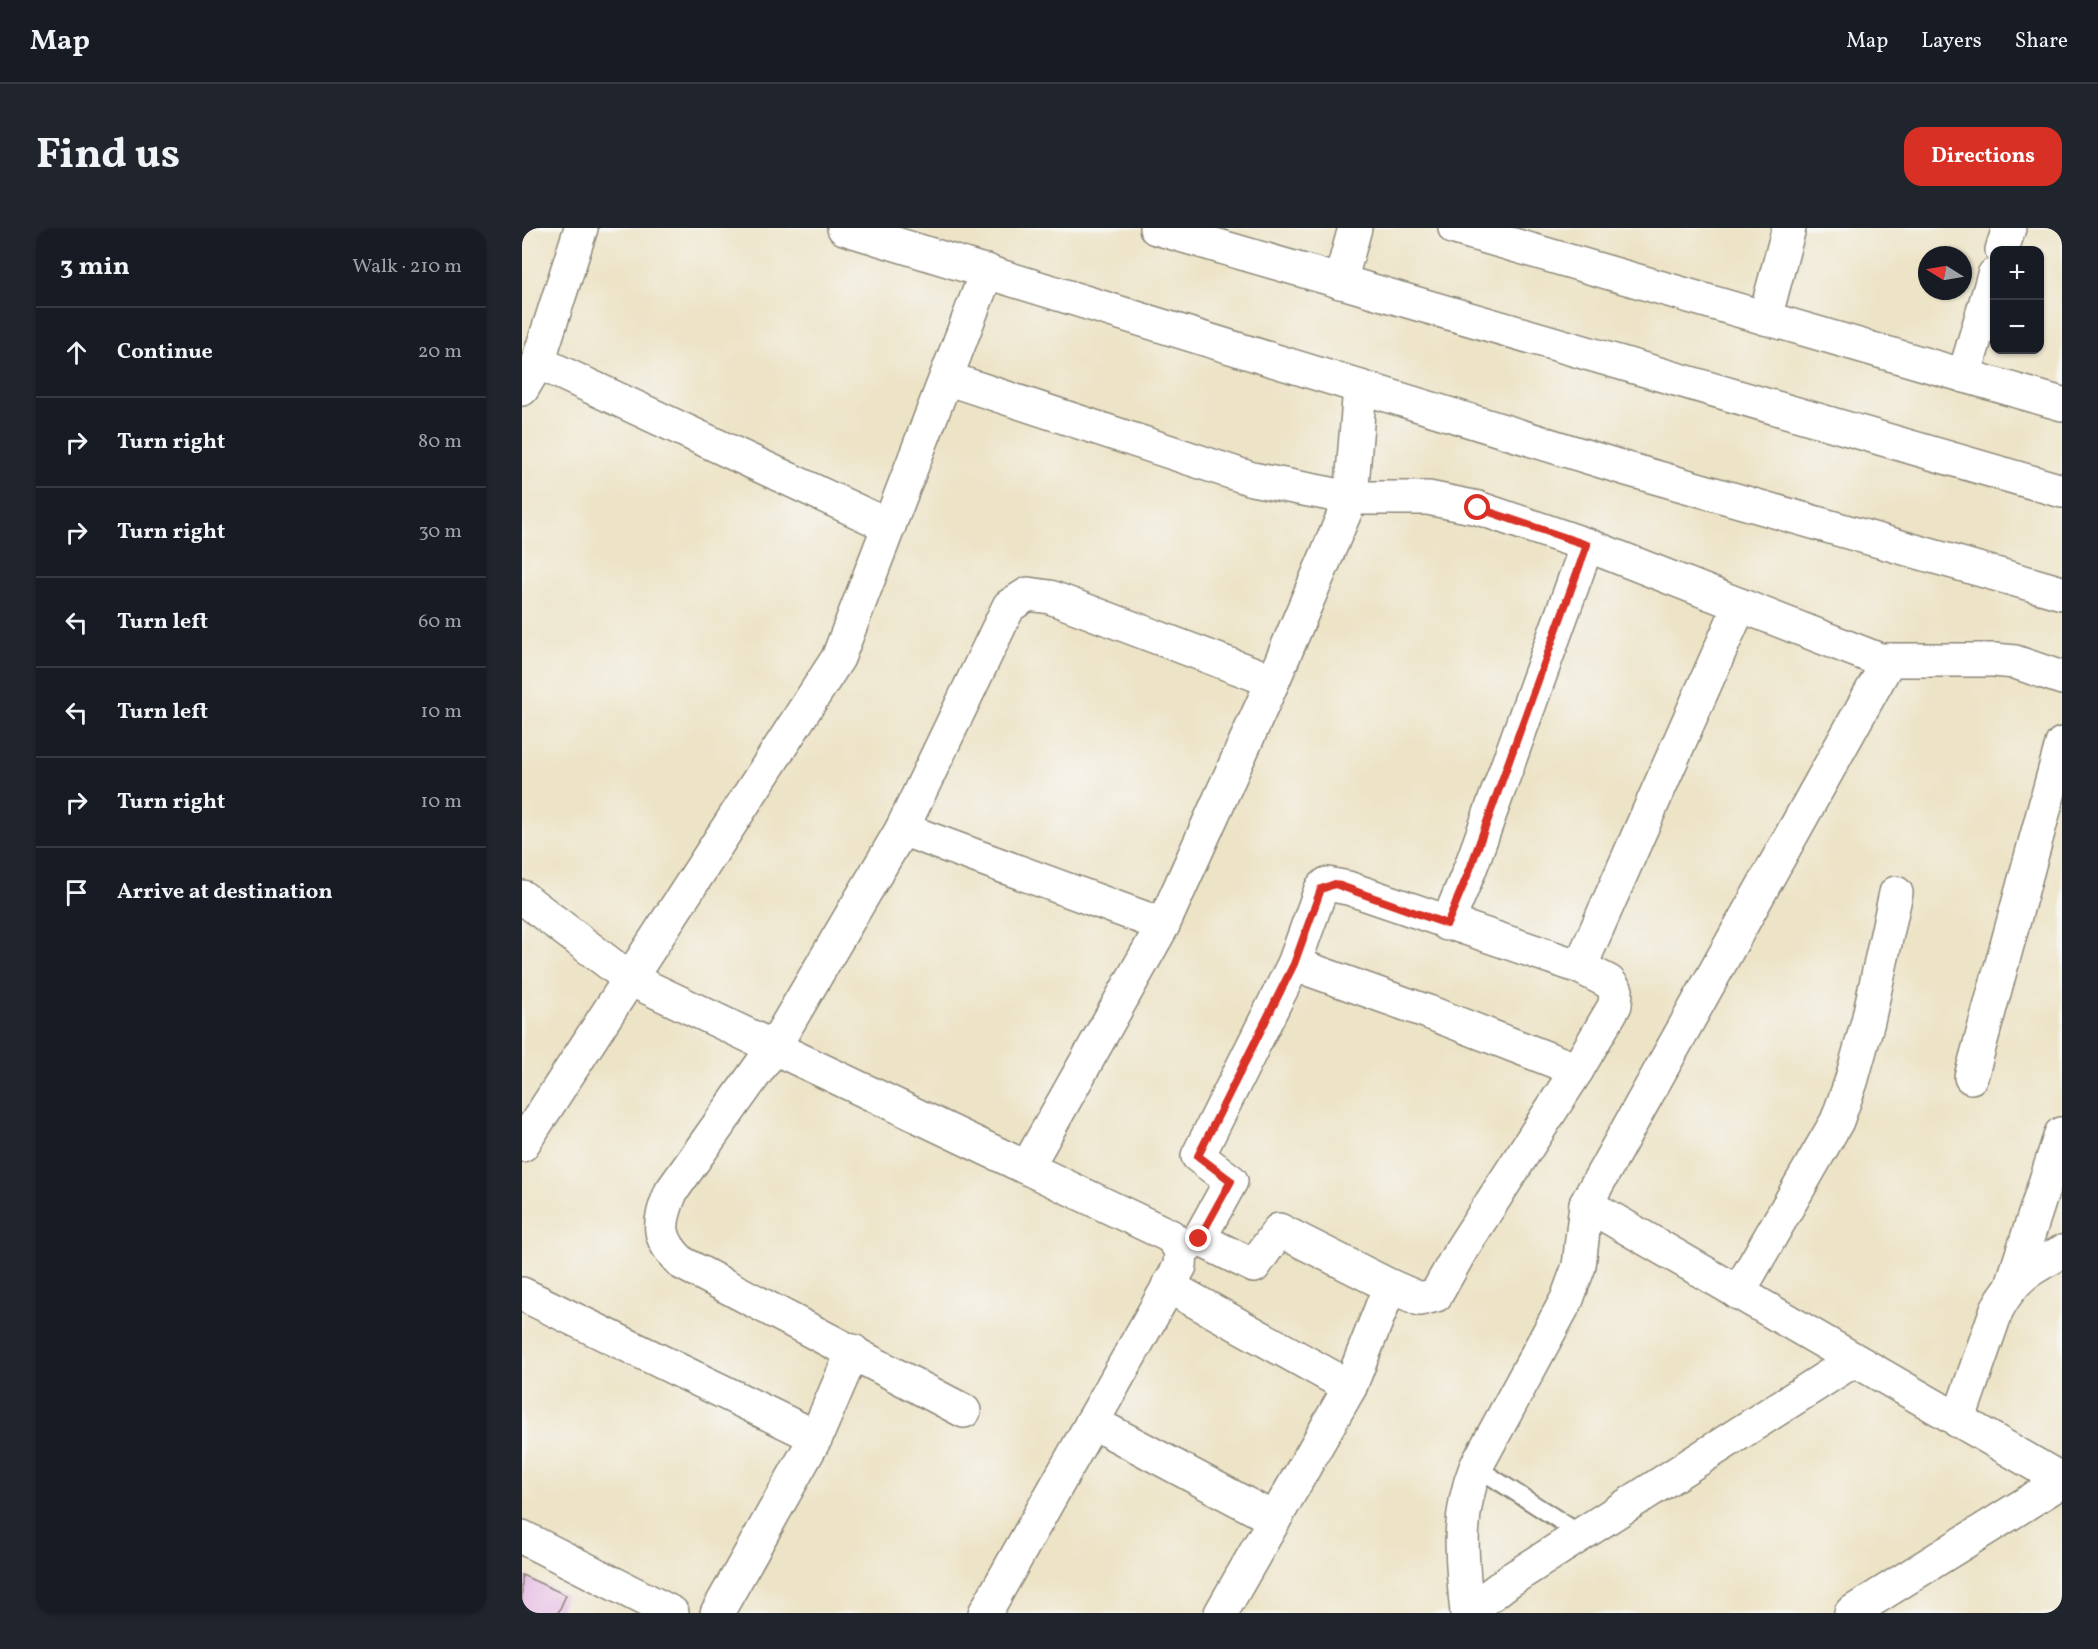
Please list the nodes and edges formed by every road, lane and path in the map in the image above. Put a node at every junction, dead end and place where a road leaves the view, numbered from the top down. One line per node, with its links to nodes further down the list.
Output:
1 (581, 228): 14 (street)
2 (844, 228): 10 (street)
3 (1156, 228): 11 (street)
4 (1355, 228): 11 (street)
5 (1455, 228): 8 (street)
6 (1789, 228): 13 (street)
7 (2009, 228): 9 (street)
8 (1538, 240): 13 (street)
9 (2003, 246)
10 (987, 271): 16 (street); 17 (street)
11 (1340, 282): 19 (street)
12 (1990, 291): 15 (street)
13 (1765, 318): 15 (street)
14 (530, 376): 21 (street)
15 (1964, 376): 18 (street)
16 (946, 378): 20 (street); 21 (street)
17 (1360, 387): 20 (street); 23 (street)
18 (2062, 404)
19 (2062, 491)
20 (1351, 498): 22 (street); 27 (street)
21 (889, 526): 36 (street)
22 (1587, 545): 24 (street); 32 (street)
23 (2062, 593)
24 (1740, 605): 25 (street); 35 (street)
25 (1889, 660): 26 (street); 43 (street)
26 (2062, 678)
27 (1273, 681): 29 (street); 33 (street)
28 (2062, 744): 39 (street)
29 (902, 829): 33 (street); 37 (street)
30 (1896, 893): 49 (street)
31 (522, 897): 36 (street)
32 (1447, 924): 34 (street); 35 (street)
33 (1163, 925): 42 (street)
34 (1294, 964): 38 (street); 44 (street)
35 (1580, 967): 38 (street)
36 (630, 979): 37 (street); 41 (street)
37 (774, 1047): 42 (street); 51 (street)
38 (1577, 1070): 48 (street)
39 (1971, 1077)
40 (2061, 1134): 46 (street)
41 (522, 1145)
42 (1027, 1167): 44 (street)
43 (1586, 1204): 49 (street); 58 (street)
44 (1190, 1244): 47 (street); 48 (street)
45 (2062, 1252): 46 (street)
46 (2013, 1282): 55 (street)
47 (1168, 1286): 53 (street); 56 (street)
48 (1390, 1286): 53 (street)
49 (1738, 1293): 52 (street)
50 (522, 1294): 57 (street)
51 (853, 1351): 54 (street); 57 (street)
52 (1854, 1360): 55 (street); 61 (street)
53 (1350, 1387): 60 (street)
54 (964, 1411)
55 (1958, 1421): 59 (street)
56 (1092, 1422): 60 (street); 65 (street)
57 (816, 1437): 64 (street)
58 (1476, 1467): 61 (lane); 67 (street)
59 (2062, 1481): 68 (street)
60 (1274, 1519): 66 (street)
61 (1582, 1534): 67 (street)
62 (522, 1537): 63 (street)
63 (672, 1613)
64 (717, 1613)
65 (985, 1613)
66 (1221, 1613)
67 (1467, 1613)
68 (1851, 1613)

